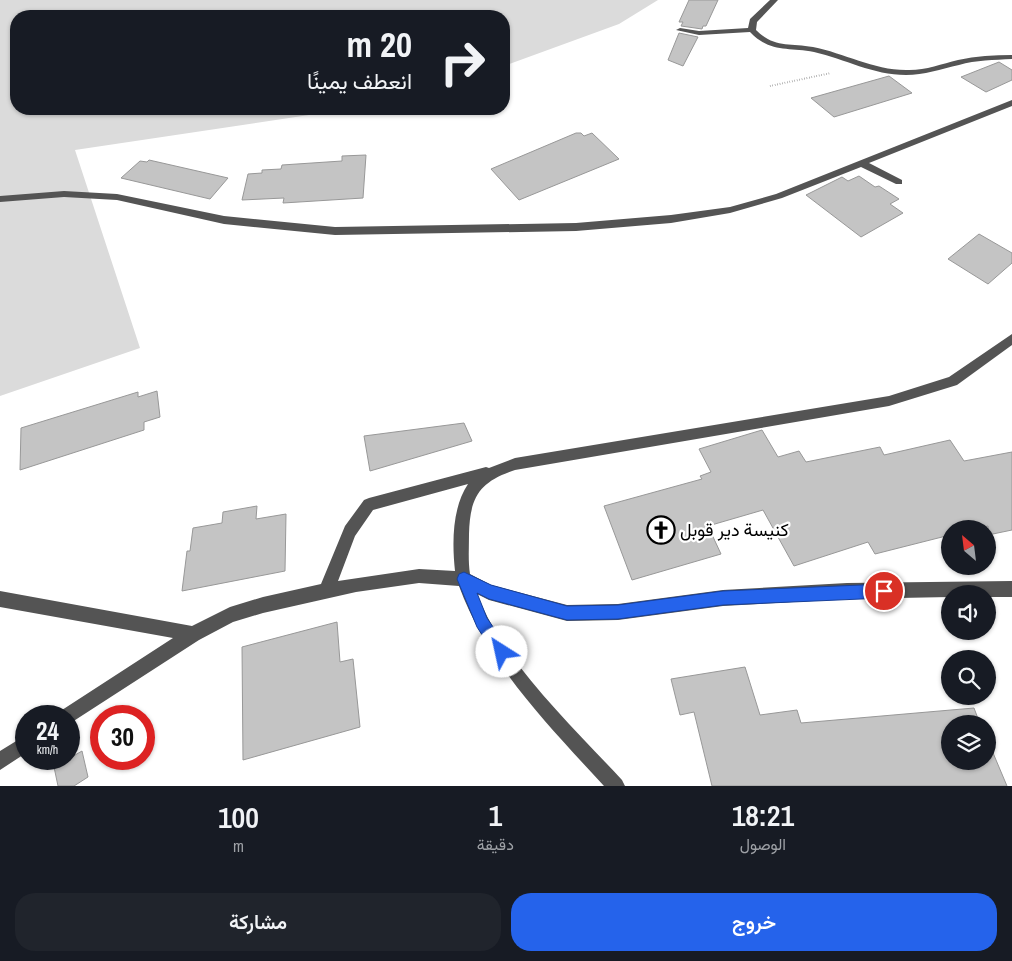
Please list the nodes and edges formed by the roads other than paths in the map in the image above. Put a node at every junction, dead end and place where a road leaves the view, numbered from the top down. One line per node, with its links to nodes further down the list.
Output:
1 (774, 0): 3 (street)
2 (680, 30): 3 (street)
3 (752, 30): 4 (street)
4 (1012, 57)
5 (1012, 103): 6 (street)
6 (863, 164): 7 (street); 8 (street)
7 (899, 182)
8 (0, 199)
9 (1012, 339): 10 (street)
10 (496, 470): 11 (street); 13 (street)
11 (464, 579): 12 (street); 13 (street); 19 (street)
12 (1012, 589)
13 (326, 591): 15 (street)
14 (0, 599): 15 (street)
15 (193, 634): 16 (street)
16 (80, 708)
17 (15, 751): 18 (street)
18 (0, 761)
19 (616, 786)

